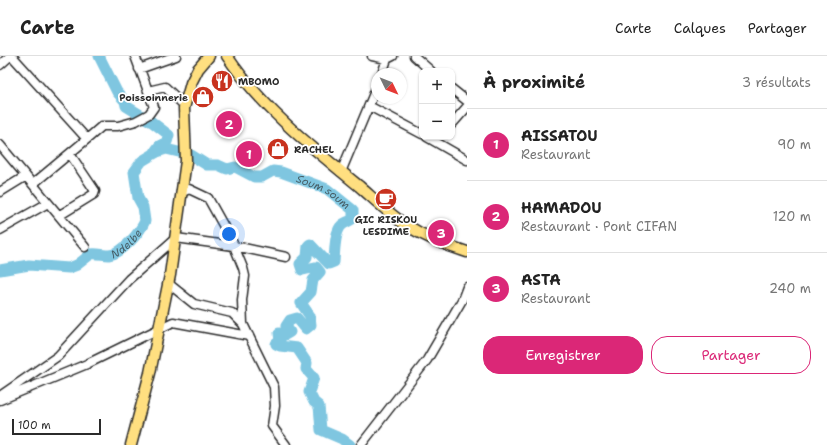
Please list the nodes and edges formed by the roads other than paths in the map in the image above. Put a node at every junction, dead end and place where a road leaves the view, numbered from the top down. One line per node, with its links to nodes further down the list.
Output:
1 (11, 56): 9 (street); 22 (street)
2 (135, 56): 12 (street)
3 (176, 56): 12 (street)
4 (209, 56): 17 (main road)
5 (226, 56): 28 (main road)
6 (372, 56): 8 (street)
7 (414, 56): 11 (street)
8 (390, 57): 10 (street)
9 (0, 65)
10 (385, 68)
11 (428, 68)
12 (139, 69): 13 (street)
13 (148, 91): 17 (street); 22 (street)
14 (455, 91): 16 (street)
15 (371, 99): 18 (street)
16 (467, 101)
17 (185, 106): 32 (main road)
18 (368, 106): 21 (street); 28 (street)
19 (467, 107): 20 (street)
20 (455, 121)
21 (419, 132)
22 (87, 139): 26 (street)
23 (437, 140): 27 (street)
24 (0, 145): 25 (street)
25 (3, 153): 29 (street)
26 (70, 154): 30 (street); 34 (street)
27 (467, 160)
28 (341, 172): 39 (main road)
29 (26, 176): 30 (street); 31 (street)
30 (33, 184): 33 (street)
31 (0, 192)
32 (183, 192): 36 (main road); 37 (street)
33 (48, 203): 34 (street); 35 (street)
34 (60, 215): 38 (street)
35 (0, 230)
36 (176, 238): 37 (street); 41 (main road); 46 (street)
37 (234, 246): 40 (street); 43 (street)
38 (85, 248)
39 (467, 252)
40 (286, 257)
41 (169, 284): 43 (street); 44 (main road)
42 (467, 287): 50 (street)
43 (243, 324): 45 (street)
44 (160, 327): 45 (street); 47 (street); 48 (main road)
45 (249, 336): 49 (street)
46 (0, 396)
47 (0, 400)
48 (131, 445)
49 (286, 445)
50 (361, 445)

